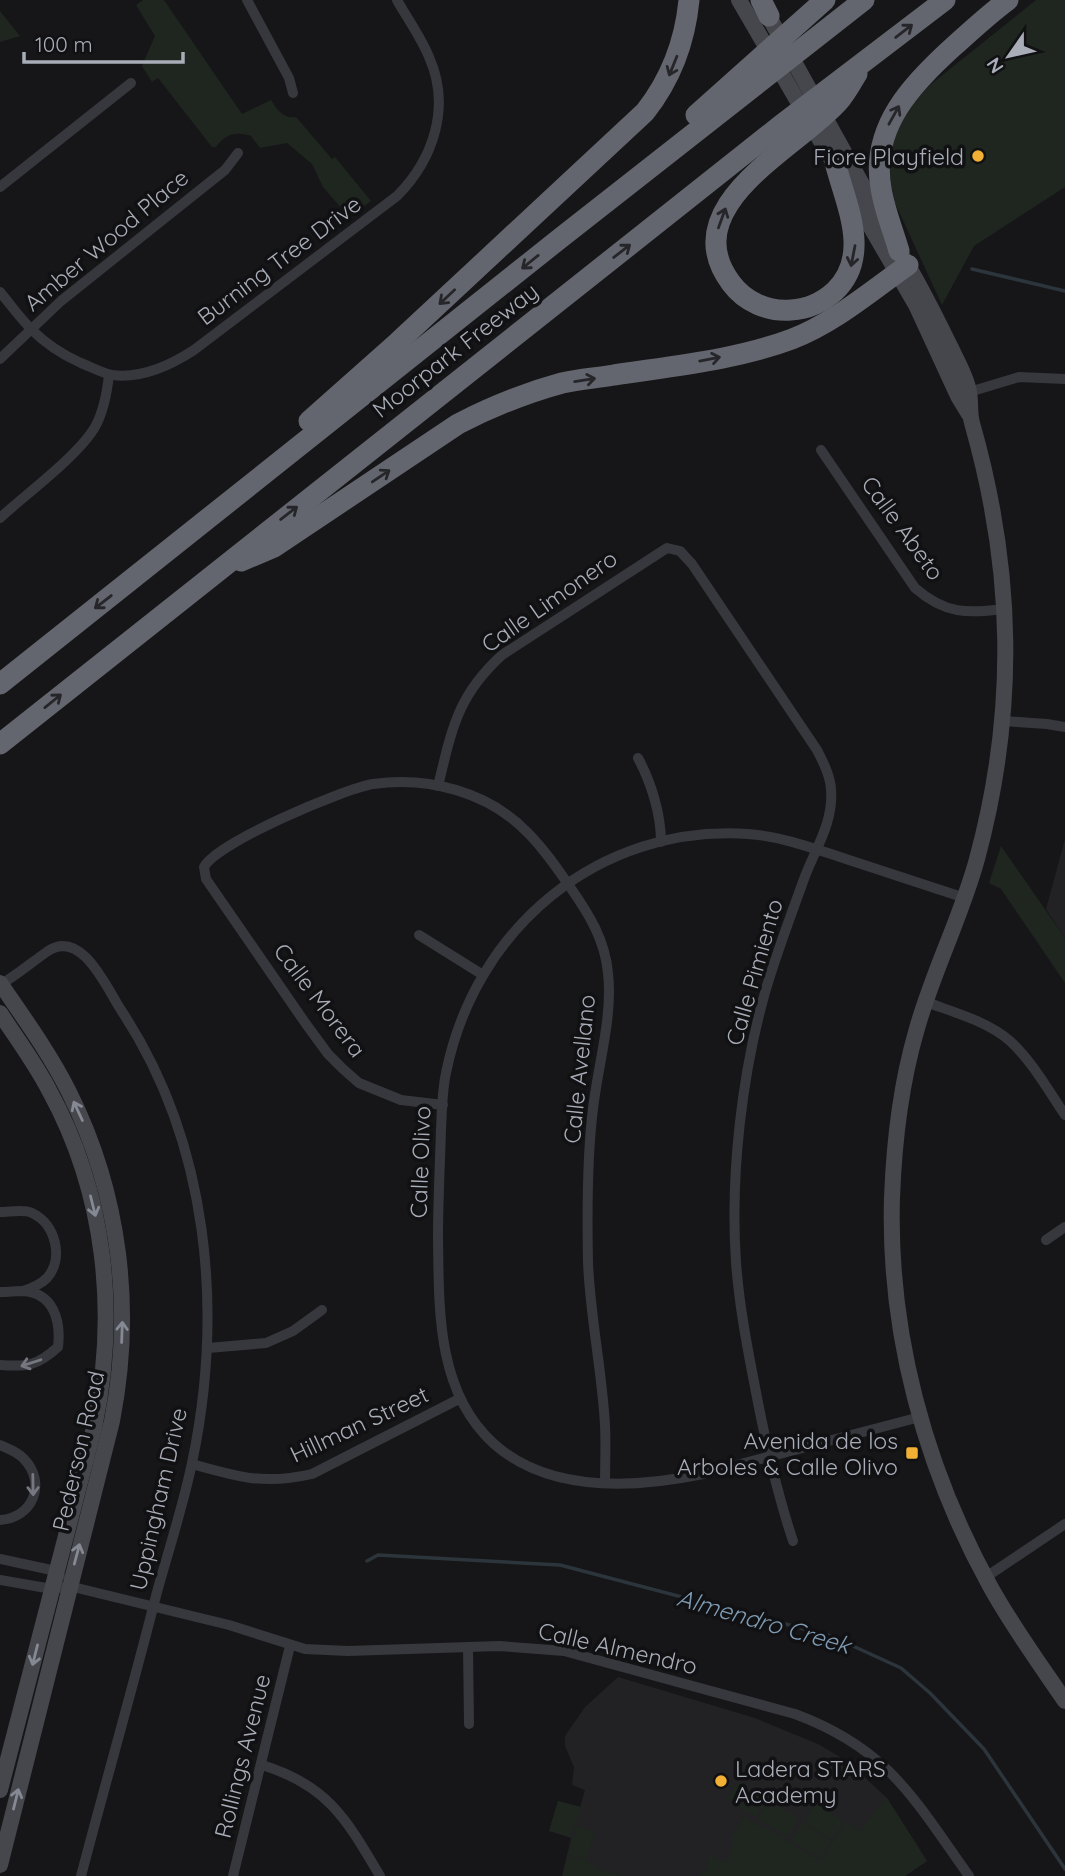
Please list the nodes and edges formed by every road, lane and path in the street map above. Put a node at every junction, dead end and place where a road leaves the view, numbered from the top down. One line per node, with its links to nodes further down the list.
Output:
1 (247, 0): 12 (street)
2 (397, 0): 21 (street, Burning Tree Drive)
3 (689, 0): 28 (highway, one-way to 28)
4 (739, 0): 15 (main road)
5 (825, 0): 10 (highway)
6 (864, 0): 10 (highway, Moorpark Freeway)
7 (945, 0): 13 (highway, one-way to 7)
8 (1007, 0): 17 (highway, one-way to 8)
9 (763, 5): 17 (main road)
10 (801, 36): 28 (highway, Moorpark Freeway, one-way to 28)
11 (131, 83): 16 (street)
12 (293, 93)
13 (786, 134): 15 (highway, one-way to 13); 27 (highway, Moorpark Freeway, one-way to 13)
14 (237, 153): 19 (street, Amber Wood Place)
15 (836, 166): 17 (main road)
16 (0, 187)
17 (902, 263): 23 (main road); 27 (highway, one-way to 17)
18 (0, 292): 19 (street, Burning Tree Drive)
19 (31, 329): 20 (street, Amber Wood Place); 21 (street, Burning Tree Drive)
20 (0, 359)
21 (109, 374): 25 (street)
22 (1065, 379): 23 (street)
23 (963, 394): 29 (main road)
24 (821, 450): 29 (street, Calle Abeto)
25 (0, 518)
26 (674, 548): 35 (street, Calle Limonero); 37 (street, Calle Pimiento)
27 (217, 571): 33 (highway, Moorpark Freeway, one-way to 27)
28 (135, 577): 30 (highway, Moorpark Freeway, one-way to 30)
29 (1005, 609): 31 (main road)
30 (0, 684)
31 (1003, 721): 32 (street); 40 (main road)
32 (1065, 727)
33 (0, 744)
34 (638, 758): 36 (street)
35 (438, 786): 38 (street, Calle Avellano); 39 (street, Calle Avellano)
36 (661, 842): 37 (street, Calle Olivo); 39 (street, Calle Olivo)
37 (817, 849): 40 (street, Calle Olivo); 59 (street, Calle Pimiento)
38 (204, 867): 46 (street, Calle Morera)
39 (567, 883): 42 (street, Calle Olivo); 61 (street, Calle Avellano)
40 (965, 898): 44 (main road)
41 (419, 935): 42 (street)
42 (483, 975): 46 (street, Calle Olivo)
43 (0, 984): 54 (street, Uppingham Drive); 69 (main road, Pederson Road, one-way to 43)
44 (926, 1002): 47 (street); 57 (main road)
45 (0, 1013): 66 (main road, Pederson Road, one-way to 66)
46 (443, 1105): 56 (street, Calle Olivo)
47 (1065, 1115)
48 (0, 1212): 51 (street)
49 (1065, 1227): 50 (street)
50 (1046, 1240)
51 (23, 1291): 52 (street); 55 (street, one-way to 55)
52 (0, 1292)
53 (322, 1310): 54 (street)
54 (208, 1348): 60 (street, Uppingham Drive)
55 (0, 1365)
56 (460, 1399): 60 (street, Hillman Street); 61 (street, Calle Olivo)
57 (920, 1417): 59 (street, Calle Olivo); 67 (main road)
58 (0, 1445): 62 (street, one-way to 62)
59 (768, 1457): 61 (street, Calle Olivo); 64 (street, Calle Pimiento)
60 (192, 1464): 71 (street, Uppingham Drive)
61 (605, 1483)
62 (0, 1520)
63 (1065, 1524): 67 (street)
64 (793, 1541)
65 (0, 1559): 66 (street)
66 (56, 1572): 69 (street); 70 (main road, Pederson Road)
67 (986, 1577): 74 (main road)
68 (0, 1580): 70 (street)
69 (69, 1586): 70 (street); 71 (street, Calle Almendro); 78 (main road, Pederson Road, one-way to 69)
70 (51, 1589): 77 (main road, Pederson Road, one-way to 77)
71 (154, 1606): 72 (street, Calle Almendro); 79 (street, Uppingham Drive)
72 (290, 1646): 73 (street, Calle Almendro); 76 (street, Rollings Avenue)
73 (468, 1647): 75 (street); 82 (street, Calle Almendro)
74 (1065, 1701)
75 (469, 1724)
76 (262, 1765): 80 (street, Rollings Avenue); 81 (street)
77 (0, 1790)
78 (0, 1865)
79 (81, 1876)
80 (233, 1876)
81 (380, 1876)
82 (969, 1876)

